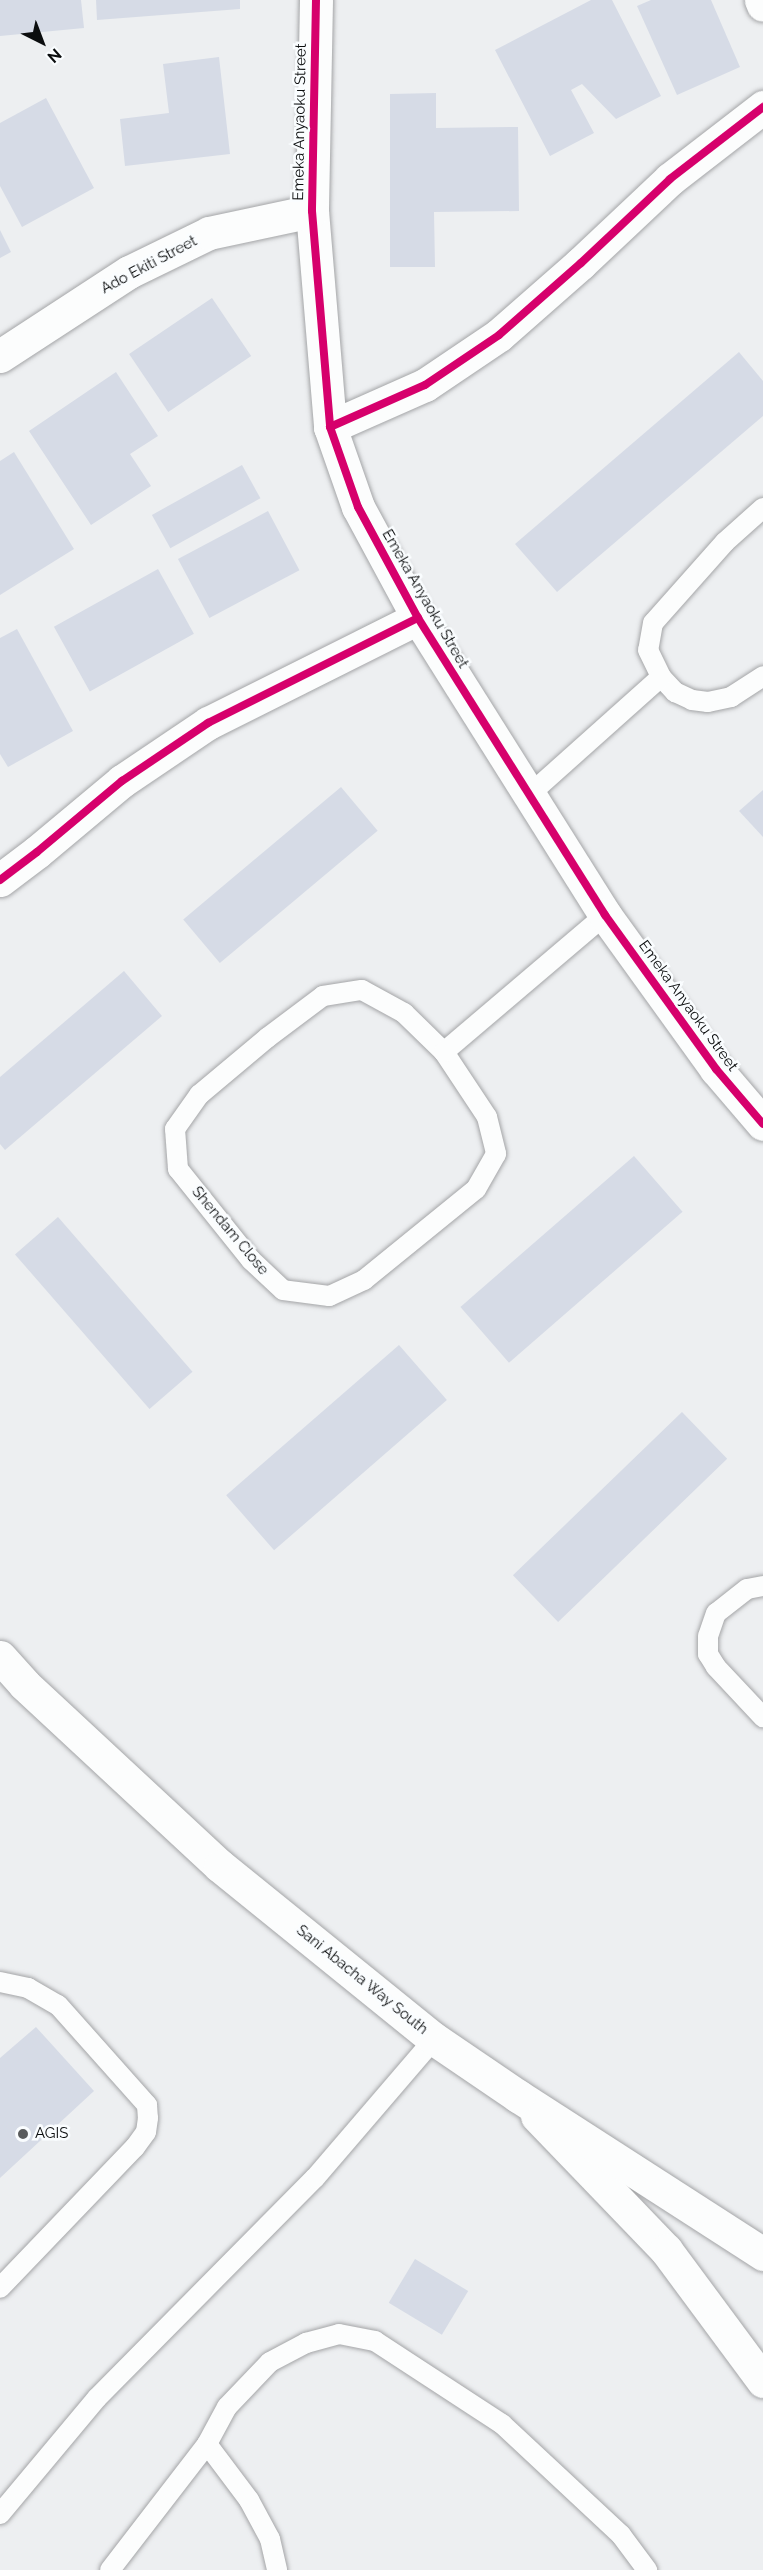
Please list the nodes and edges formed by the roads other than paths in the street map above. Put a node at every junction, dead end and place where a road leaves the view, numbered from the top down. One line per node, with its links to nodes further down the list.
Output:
1 (316, 0): 5 (main road, Emeka Anyaoku Street)
2 (761, 0): 3 (main road)
3 (763, 5)
4 (763, 107): 7 (main road)
5 (312, 211): 6 (main road, Ado Ekiti Street); 7 (main road, Emeka Anyaoku Street)
6 (0, 356)
7 (330, 427): 9 (main road, Emeka Anyaoku Street)
8 (763, 508): 11 (lane)
9 (418, 618): 12 (main road, Emeka Anyaoku Street); 13 (main road)
10 (763, 676): 11 (lane)
11 (661, 677): 12 (lane)
12 (529, 795): 14 (main road, Emeka Anyaoku Street)
13 (0, 880)
14 (605, 915): 15 (lane); 16 (main road, Emeka Anyaoku Street)
15 (444, 1052): 15 (lane, Shendam Close)
16 (763, 1124)
17 (763, 1586): 19 (lane)
18 (0, 1657): 21 (main road, Sani Abacha Way South)
19 (763, 1716)
20 (0, 1982): 24 (lane)
21 (434, 2038): 22 (main road, Sani Abacha Way South); 27 (lane)
22 (518, 2096): 23 (main road, Sani Abacha Way South); 25 (main road)
23 (763, 2254)
24 (0, 2288)
25 (763, 2381)
26 (207, 2444): 28 (lane); 29 (lane); 30 (lane)
27 (0, 2514)
28 (110, 2570)
29 (277, 2570)
30 (647, 2570)

